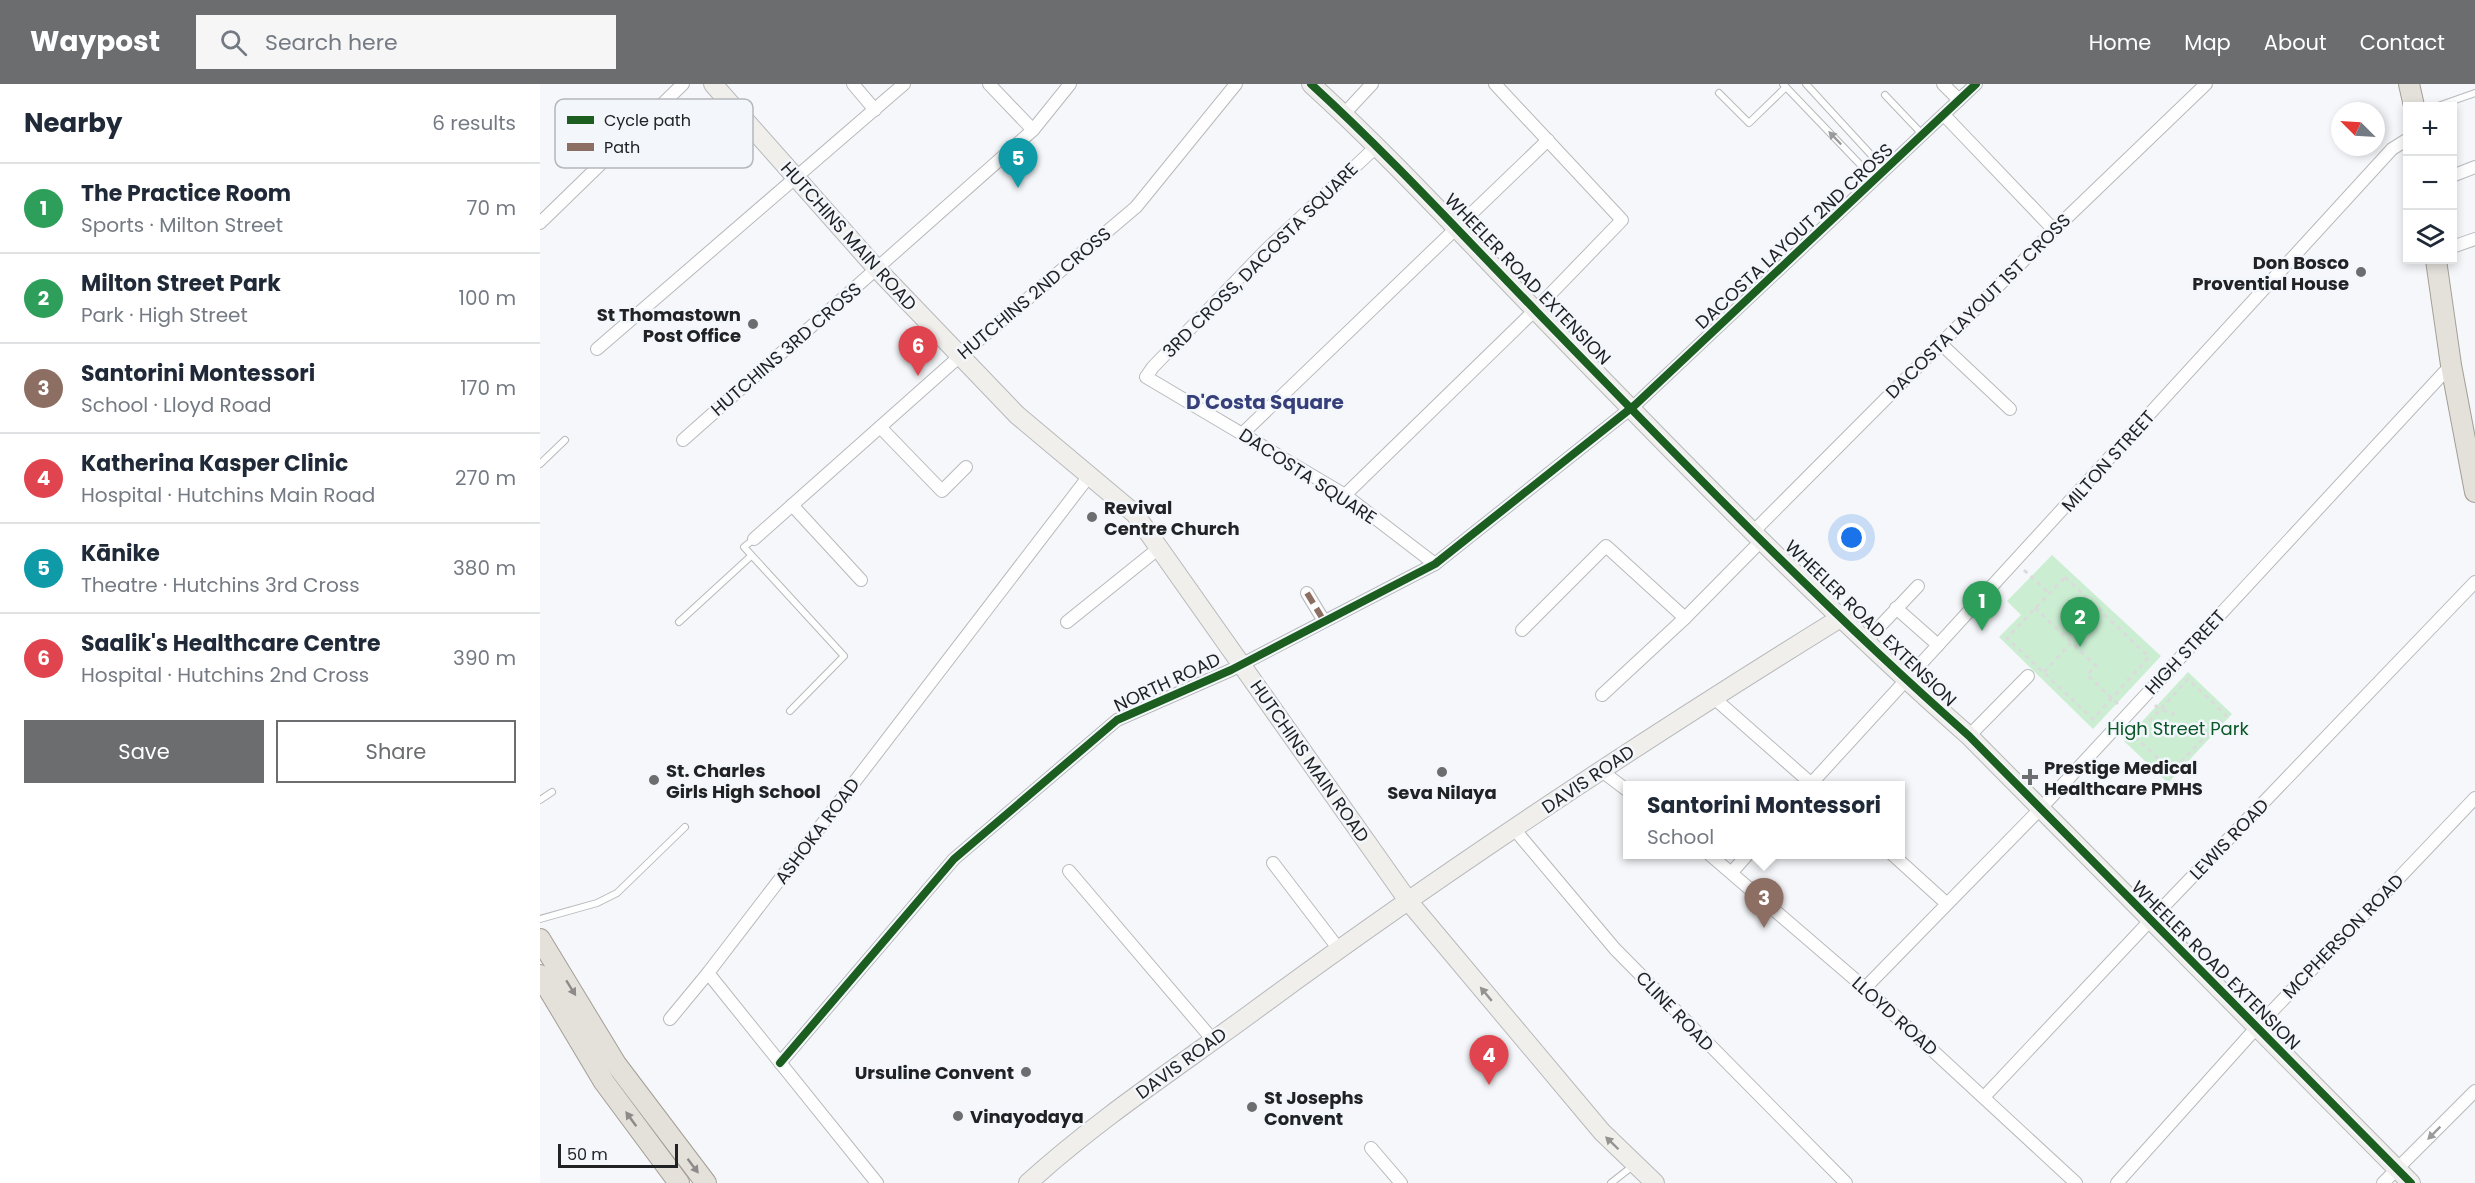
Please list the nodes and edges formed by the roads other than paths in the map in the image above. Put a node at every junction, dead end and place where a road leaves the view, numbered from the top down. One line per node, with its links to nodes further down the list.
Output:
1 (684, 84): 21 (street)
2 (713, 84): 22 (street, HUTCHINS MAIN ROAD)
3 (853, 84): 27 (street)
4 (904, 84): 27 (street)
5 (989, 84): 31 (street)
6 (1070, 84): 31 (street, HUTCHINS 3RD CROSS)
7 (1236, 84): 53 (street, HUTCHINS 2ND CROSS)
8 (1311, 84): 28 (street, WHEELER ROAD EXTENSION)
9 (1372, 84): 28 (street)
10 (1495, 84): 33 (street)
11 (1806, 84): 38 (lane)
12 (1943, 84): 23 (street)
13 (1976, 84): 23 (street, DACOSTA LAYOUT 2ND CROSS)
14 (2206, 84): 44 (street, DACOSTA LAYOUT 1ST CROSS)
15 (2409, 84): 24 (main road)
16 (2422, 84): 25 (main road)
17 (1784, 85): 18 (lane); 41 (lane, one-way to 17)
18 (1719, 93)
19 (2475, 93): 26 (lane)
20 (1885, 95): 32 (lane)
21 (668, 99)
22 (726, 99)
23 (1959, 100): 29 (street, DACOSTA LAYOUT 2ND CROSS)
24 (2413, 102)
25 (2426, 102)
26 (2449, 102)
27 (875, 110): 40 (street)
28 (1344, 114): 35 (street, WHEELER ROAD EXTENSION)
29 (1944, 115): 32 (street, DACOSTA LAYOUT 2ND CROSS); 44 (street)
30 (753, 129): 40 (street, HUTCHINS MAIN ROAD)
31 (1033, 130): 49 (street, HUTCHINS 3RD CROSS)
32 (1923, 135): 38 (street, DACOSTA LAYOUT 2ND CROSS)
33 (1548, 140): 43 (street); 50 (street)
34 (2403, 143): 87 (street, MILTON STREET)
35 (1378, 145): 43 (street, WHEELER ROAD EXTENSION); 55 (street, 3RD CROSS, DACOSTA SQUARE)
36 (2475, 167): 39 (street)
37 (597, 168): 42 (street)
38 (1886, 171): 41 (street, DACOSTA LAYOUT 2ND CROSS)
39 (2457, 174)
40 (796, 178): 49 (street, HUTCHINS MAIN ROAD); 52 (street)
41 (1875, 181): 56 (street, DACOSTA LAYOUT 2ND CROSS)
42 (540, 223)
43 (1458, 227): 50 (street, WHEELER ROAD EXTENSION); 60 (street)
44 (2054, 230): 51 (street, DACOSTA LAYOUT 1ST CROSS)
45 (2475, 239): 46 (street)
46 (2457, 245)
47 (2437, 264): 54 (main road)
48 (2450, 264): 58 (main road)
49 (877, 269): 53 (street, HUTCHINS MAIN ROAD); 62 (street, HUTCHINS 3RD CROSS)
50 (1535, 310): 56 (street, WHEELER ROAD EXTENSION); 68 (street)
51 (1940, 343): 57 (street); 70 (street, DACOSTA LAYOUT 1ST CROSS)
52 (597, 349)
53 (960, 356): 59 (street, HUTCHINS 2ND CROSS); 66 (street, HUTCHINS MAIN ROAD)
54 (2451, 365): 65 (main road); 102 (street, HIGH STREET)
55 (1146, 378): 60 (street, DACOSTA SQUARE)
56 (1631, 407): 70 (street, WHEELER ROAD EXTENSION); 74 (street, NORTH ROAD)
57 (2010, 409)
58 (2475, 423)
59 (880, 427): 64 (street); 69 (street, HUTCHINS 2ND CROSS)
60 (1242, 434): 68 (street, DACOSTA SQUARE)
61 (564, 440): 63 (lane)
62 (683, 440)
63 (540, 464)
64 (966, 467)
65 (2473, 468): 67 (main road)
66 (1089, 476): 72 (street, HUTCHINS MAIN ROAD); 117 (street, ASHOKA ROAD)
67 (2475, 492)
68 (1345, 495): 74 (street, DACOSTA SQUARE)
69 (792, 505): 71 (street, HUTCHINS 2ND CROSS); 75 (street)
70 (1758, 536): 80 (street, WHEELER ROAD EXTENSION); 81 (street, DACOSTA LAYOUT 1ST CROSS)
71 (754, 540): 73 (lane, HUTCHINS 2ND CROSS)
72 (1159, 548): 84 (street); 88 (street, HUTCHINS MAIN ROAD)
73 (752, 556): 83 (lane); 93 (lane)
74 (1435, 564): 82 (street, NORTH ROAD)
75 (861, 580)
76 (2475, 582): 114 (street, LEWIS ROAD)
77 (1918, 586): 79 (street)
78 (1307, 593): 82 (street)
79 (1896, 608): 86 (street); 87 (street)
80 (1842, 617): 86 (street, WHEELER ROAD EXTENSION); 92 (street, DAVIS ROAD)
81 (1685, 618): 85 (street); 91 (street, DACOSTA LAYOUT 1ST CROSS)
82 (1324, 621): 88 (street, NORTH ROAD)
83 (679, 622)
84 (1067, 622)
85 (1522, 630)
86 (1866, 641): 90 (street, WHEELER ROAD EXTENSION)
87 (1938, 645): 90 (street, MILTON STREET)
88 (1242, 663): 111 (street, HUTCHINS MAIN ROAD); 123 (street, NORTH ROAD)
89 (2028, 676): 94 (street)
90 (1905, 680): 94 (street, WHEELER ROAD EXTENSION); 97 (street, MILTON STREET)
91 (1602, 695)
92 (1714, 698): 95 (street, DAVIS ROAD); 96 (street)
93 (790, 711)
94 (1969, 736): 102 (street, WHEELER ROAD EXTENSION)
95 (1599, 770): 98 (street); 104 (street, DAVIS ROAD)
96 (1807, 781)
97 (1815, 781)
98 (1623, 787)
99 (552, 792): 101 (lane)
100 (2475, 798): 121 (street, MCPHERSON ROAD)
101 (540, 800)
102 (2039, 810): 112 (street, HIGH STREET); 114 (street, WHEELER ROAD EXTENSION)
103 (685, 827): 113 (lane)
104 (1515, 830): 111 (street, DAVIS ROAD); 136 (street, CLINE ROAD)
105 (1714, 859): 110 (street, LLOYD ROAD)
106 (1744, 859): 110 (street)
107 (1896, 859): 112 (street)
108 (1273, 863): 116 (street)
109 (1069, 871): 122 (street)
110 (1732, 872): 119 (street, LLOYD ROAD)
111 (1409, 902): 116 (street, DAVIS ROAD); 127 (street, HUTCHINS MAIN ROAD, one-way to 111)
112 (1946, 903): 119 (street, HIGH STREET)
113 (540, 919)
114 (2150, 921): 121 (street, WHEELER ROAD EXTENSION); 125 (street, LEWIS ROAD)
115 (540, 939): 130 (main road, one-way to 130)
116 (1338, 948): 122 (street, DAVIS ROAD)
117 (708, 973): 120 (street, ASHOKA ROAD); 123 (street)
118 (540, 975): 129 (main road, one-way to 118)
119 (1865, 988): 125 (street, LLOYD ROAD)
120 (670, 1019)
121 (2257, 1027): 128 (street, WHEELER ROAD EXTENSION); 138 (street, MCPHERSON ROAD)
122 (1214, 1040): 132 (street, DAVIS ROAD)
123 (780, 1063): 131 (street)
124 (2475, 1091): 128 (street, one-way to 128)
125 (1984, 1097): 137 (street, LLOYD ROAD)
126 (1371, 1148): 133 (street)
127 (1635, 1164): 134 (lane); 135 (street, HUTCHINS MAIN ROAD)
128 (2397, 1169): 139 (street); 140 (street, WHEELER ROAD EXTENSION)
129 (671, 1177)
130 (706, 1183)
131 (877, 1183)
132 (1028, 1183)
133 (1401, 1183)
134 (1611, 1183)
135 (1655, 1183)
136 (1846, 1183)
137 (2076, 1183)
138 (2116, 1183)
139 (2383, 1183)
140 (2411, 1183)

